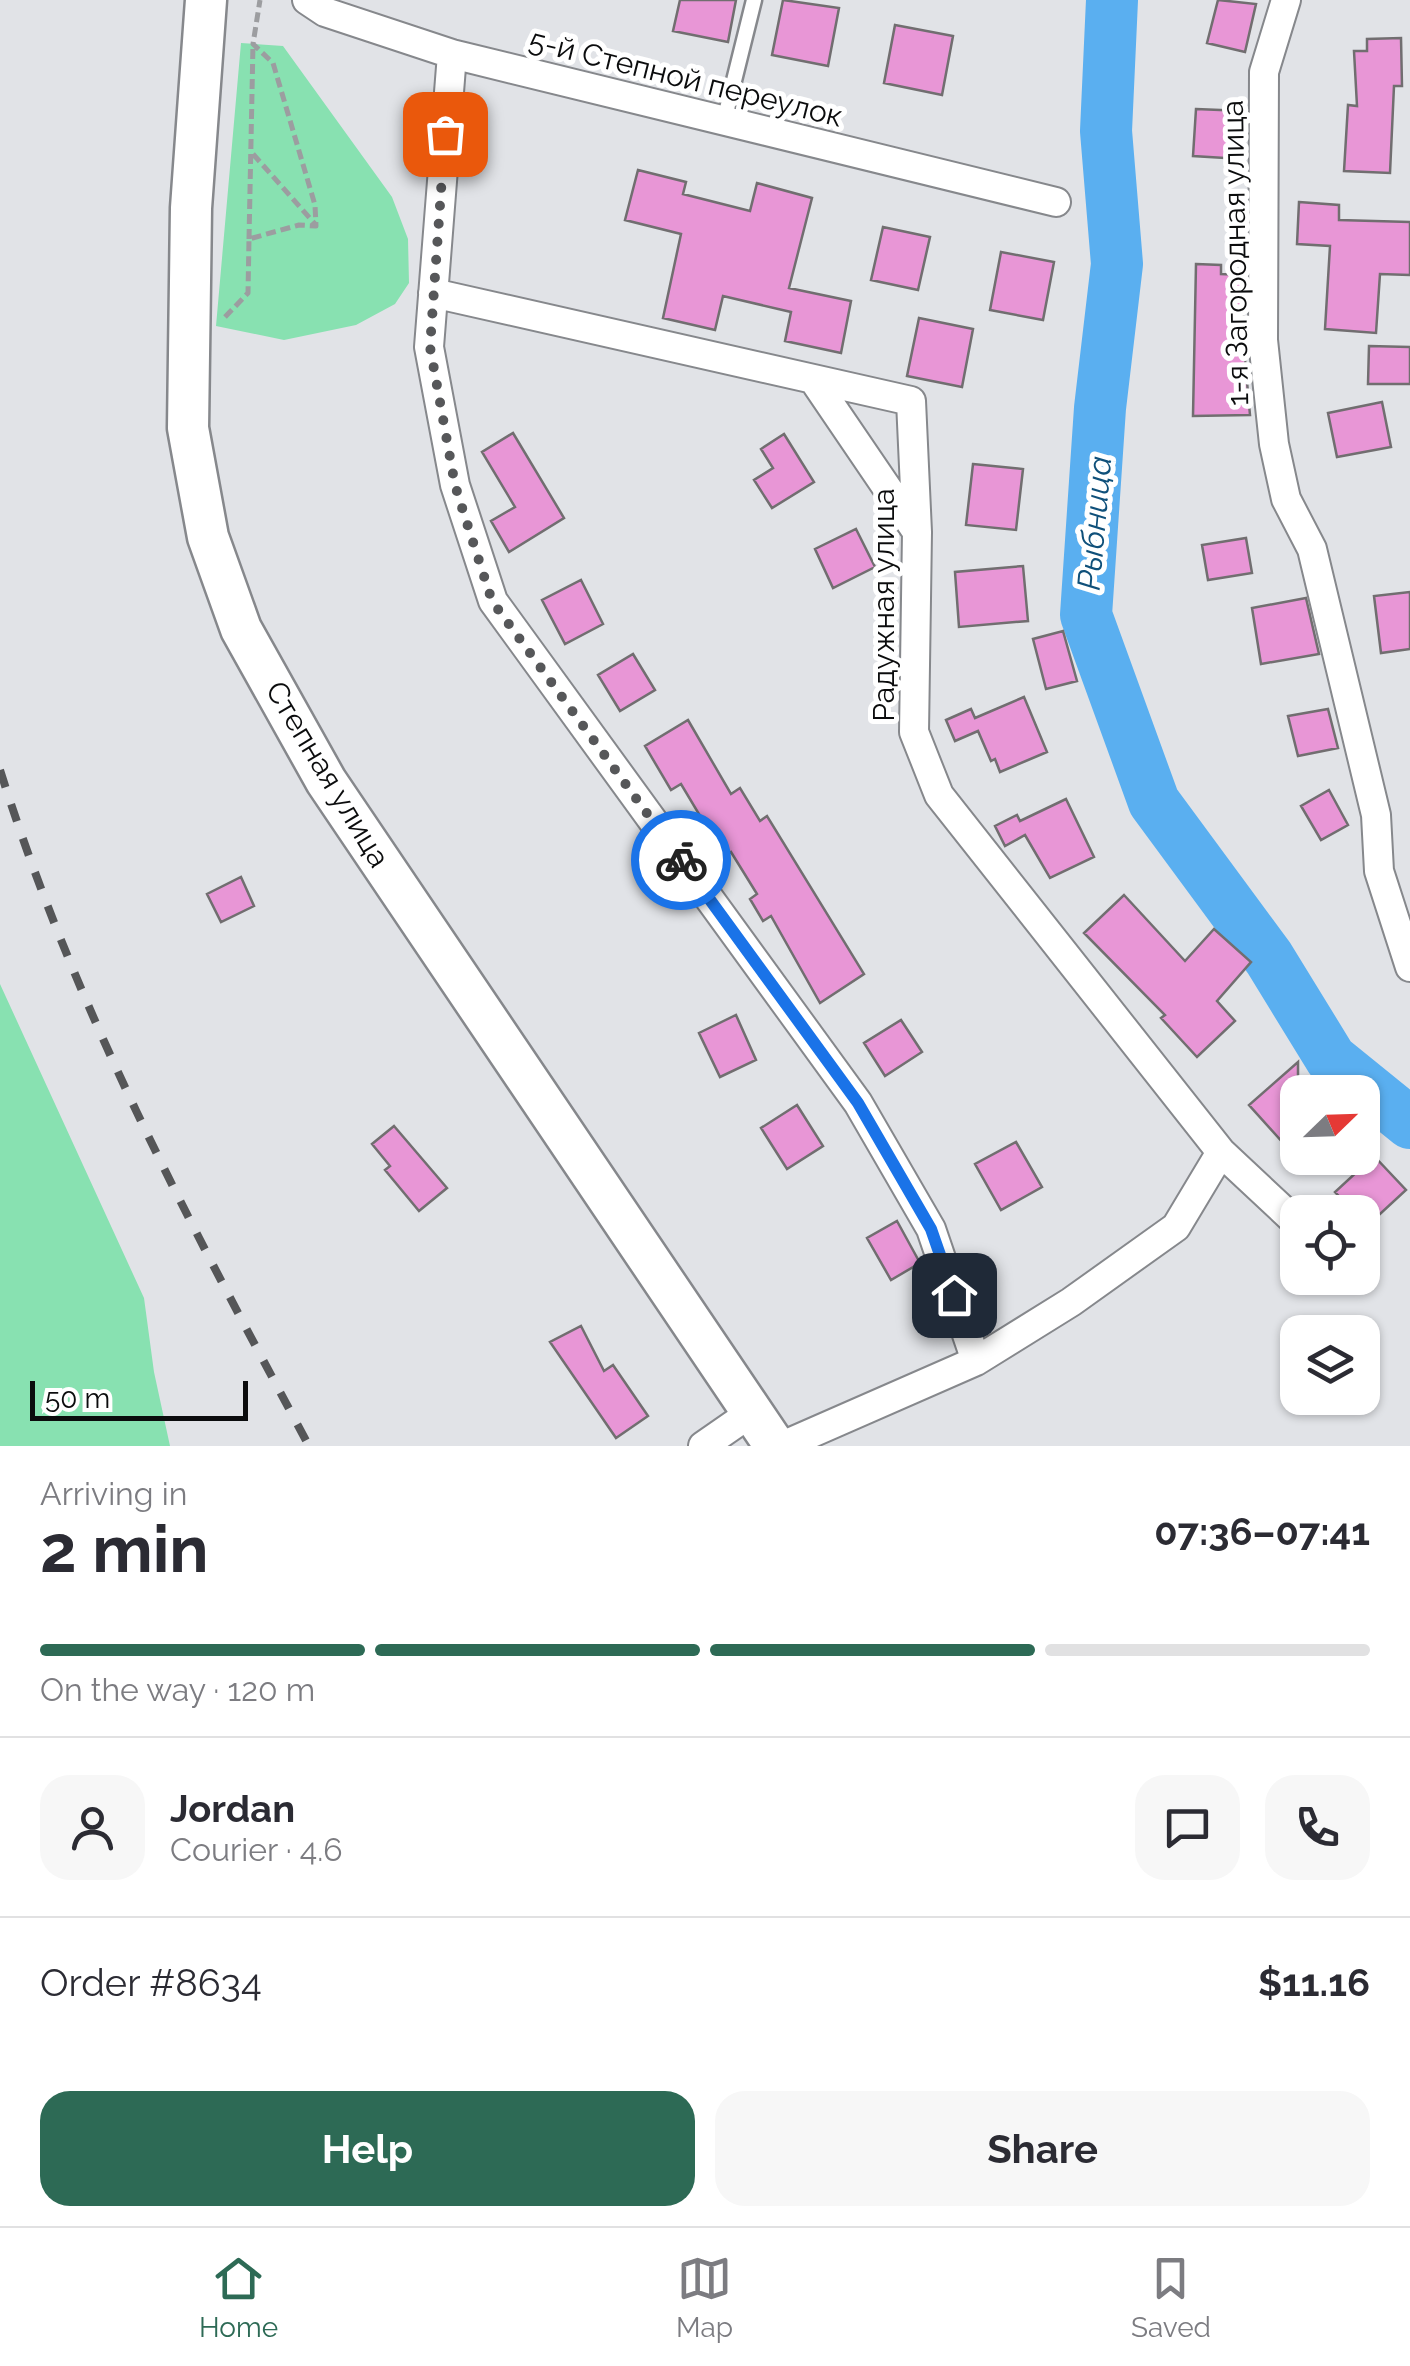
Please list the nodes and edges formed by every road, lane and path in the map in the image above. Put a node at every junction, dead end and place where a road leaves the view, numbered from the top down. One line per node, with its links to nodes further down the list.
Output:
1 (206, 0): 14 (main road, Степная улица)
2 (260, 0): 6 (path)
3 (307, 0): 7 (street, 5-й Степной переулок)
4 (754, 0): 8 (lane)
5 (1286, 0): 17 (street, 1-я Загородная улица)
6 (254, 44): 9 (path); 11 (path)
7 (452, 54): 8 (street, 5-й Степной переулок); 13 (street)
8 (724, 121): 10 (street, 5-й Степной переулок)
9 (251, 151): 11 (path); 12 (path)
10 (1056, 202)
11 (316, 226): 12 (path)
12 (249, 239): 14 (path)
13 (433, 293): 15 (street, Радужная улица); 20 (street)
14 (186, 348): 21 (main road, Степная улица)
15 (815, 382): 16 (street); 16 (street, Радужная улица)
16 (917, 532): 18 (street, Радужная улица)
17 (1410, 968)
18 (1222, 1152): 19 (street, Радужная улица); 20 (street)
19 (1280, 1207)
20 (976, 1361): 23 (street)
21 (752, 1412): 22 (street); 23 (main road, Степная улица)
22 (703, 1446)
23 (779, 1446)

